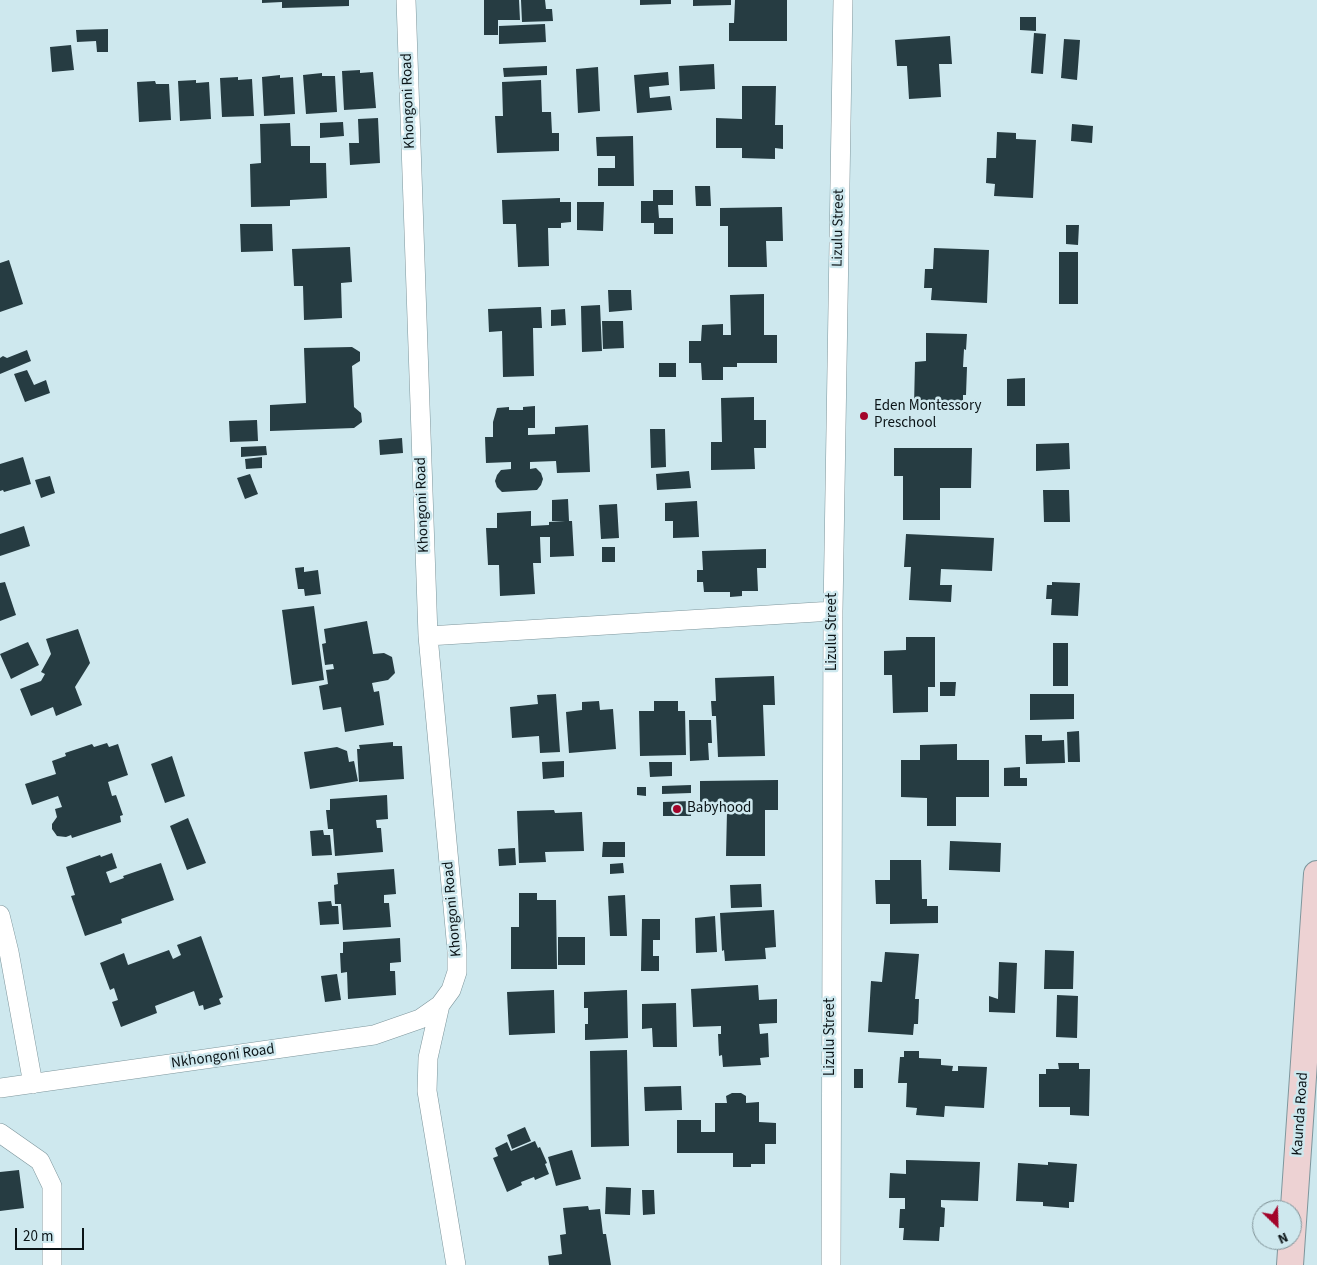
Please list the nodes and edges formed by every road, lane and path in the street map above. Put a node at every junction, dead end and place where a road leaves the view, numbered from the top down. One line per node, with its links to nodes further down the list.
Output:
1 (406, 0): 4 (street, Khongoni Road)
2 (843, 0): 3 (street, Lizulu Street)
3 (833, 611): 4 (street); 13 (street, Lizulu Street)
4 (428, 636): 7 (street, Khongoni Road)
5 (1317, 874): 14 (main road, Kaunda Road)
6 (0, 915): 8 (street)
7 (440, 1005): 8 (street, Nkhongoni Road); 12 (street)
8 (33, 1084): 9 (street, Nkhongoni Road)
9 (0, 1088)
10 (0, 1133): 11 (street)
11 (52, 1265)
12 (456, 1265)
13 (831, 1265)
14 (1290, 1265)

